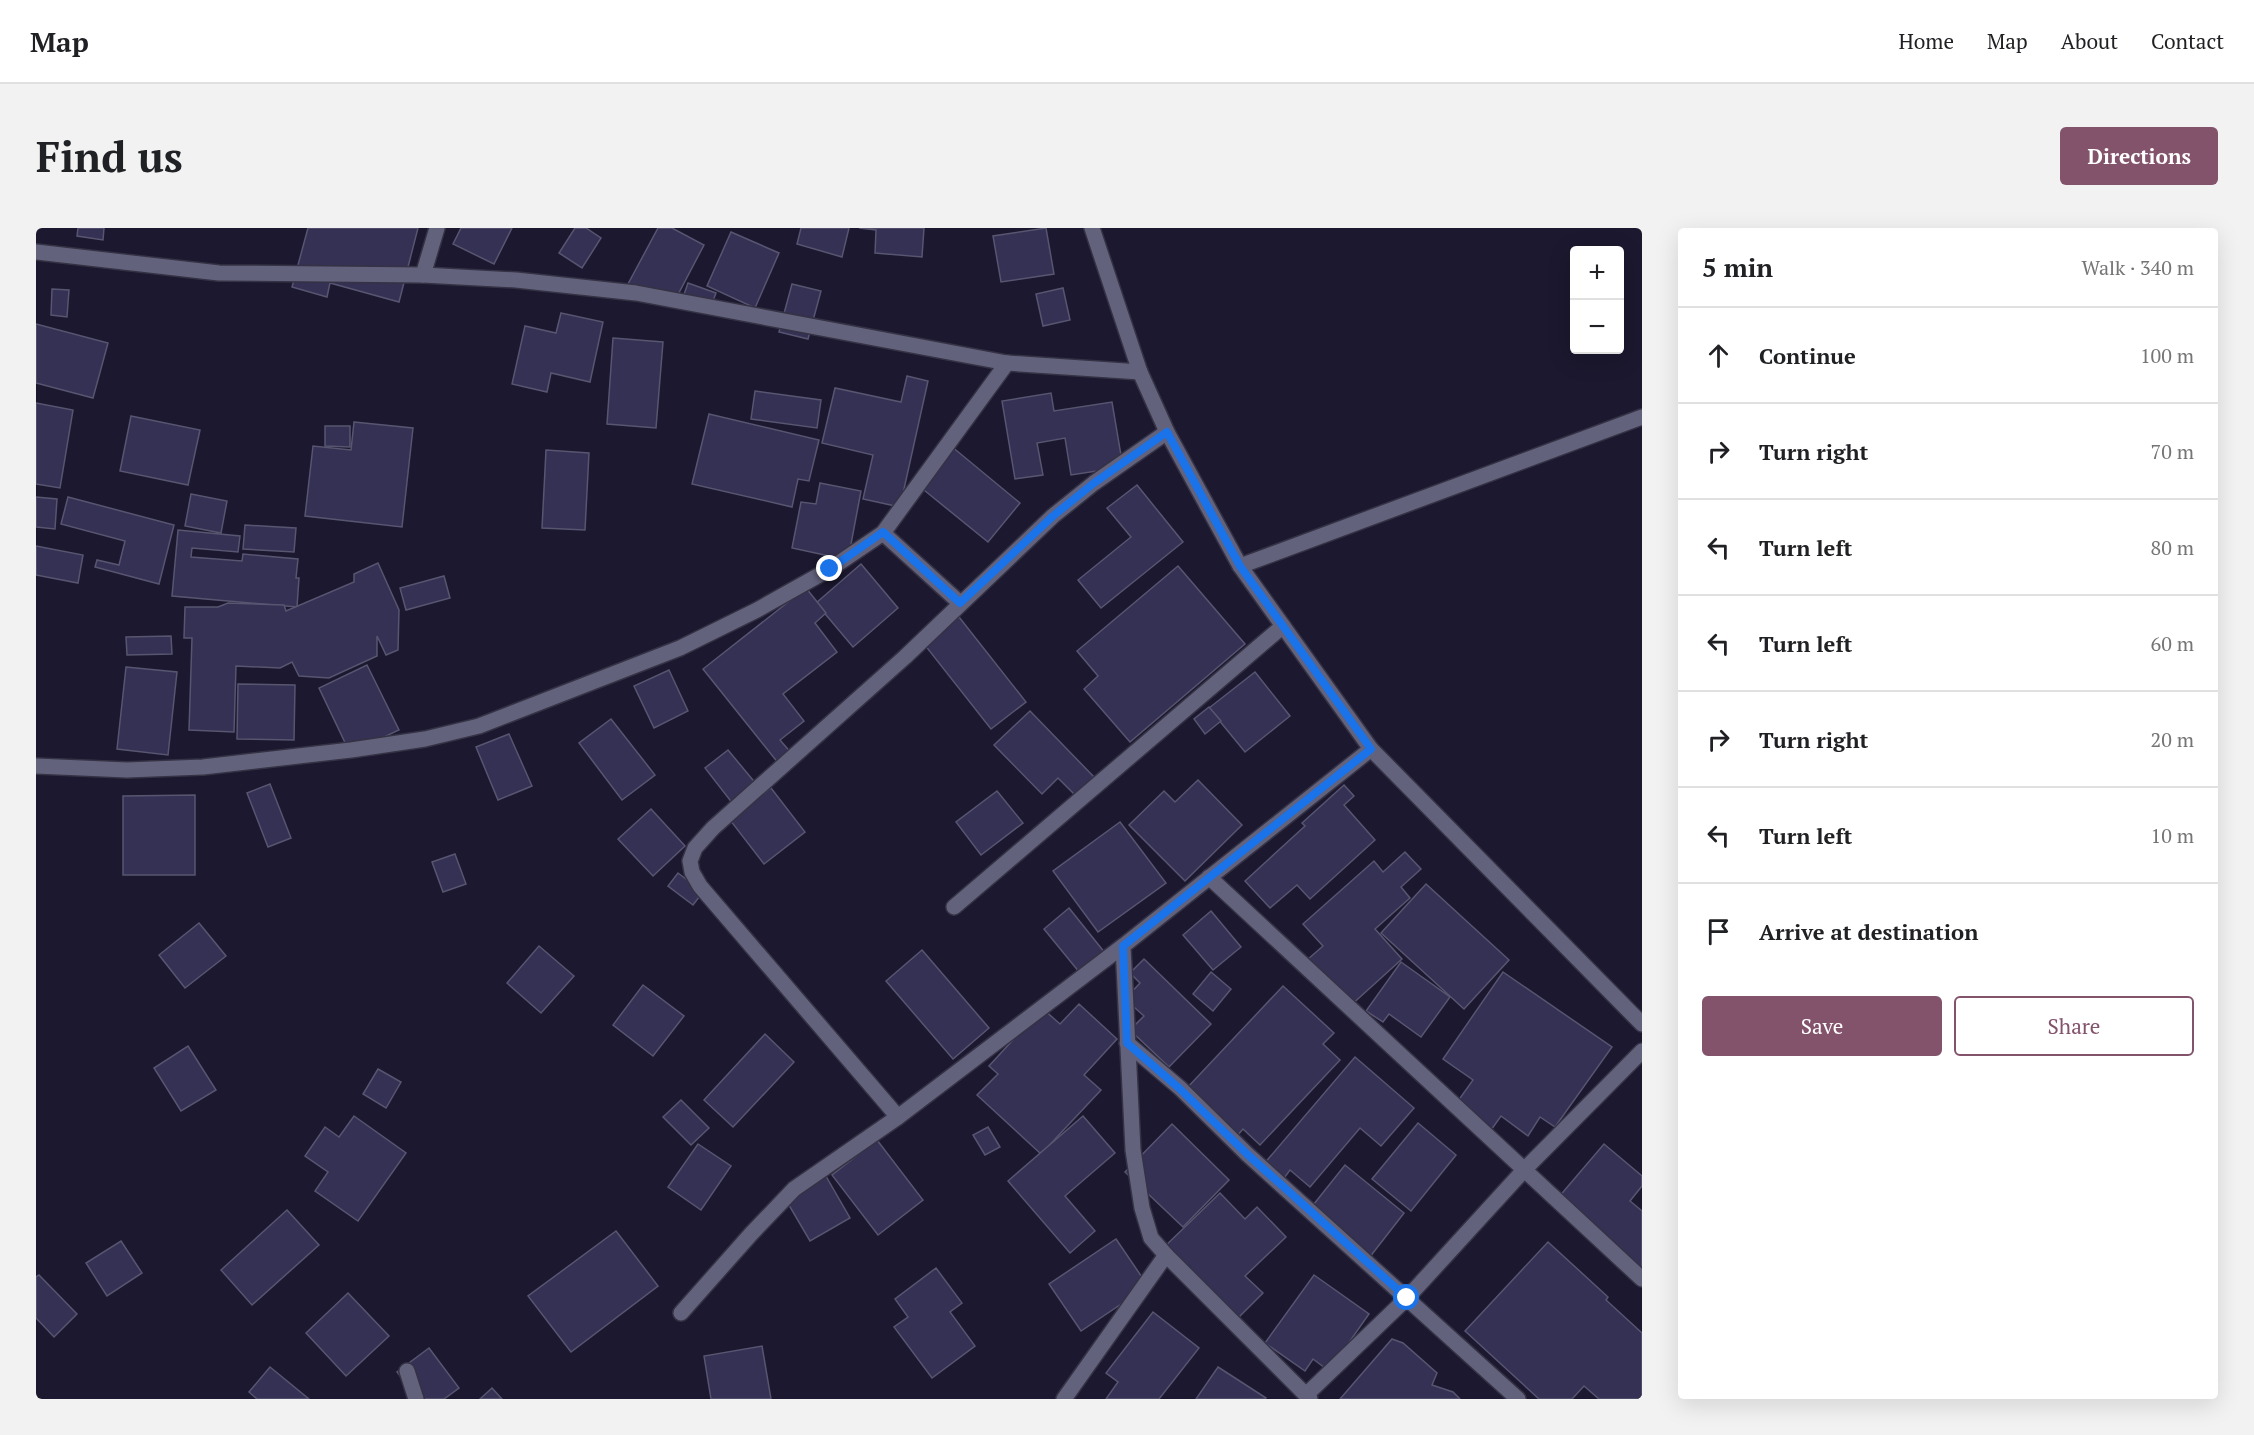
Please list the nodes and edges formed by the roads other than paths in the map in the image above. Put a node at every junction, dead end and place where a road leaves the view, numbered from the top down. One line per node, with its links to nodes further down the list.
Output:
1 (436, 228): 4 (street)
2 (1092, 228): 6 (street)
3 (36, 252): 4 (street)
4 (423, 275): 5 (street)
5 (1007, 363): 6 (street); 9 (street)
6 (1140, 372): 8 (street)
7 (1642, 417): 10 (street)
8 (1167, 432): 10 (street); 11 (street)
9 (883, 532): 11 (street); 14 (street)
10 (1240, 566): 12 (street)
11 (960, 603): 21 (street)
12 (1283, 626): 13 (street); 16 (street)
13 (1371, 749): 15 (street); 18 (street)
14 (36, 766)
15 (1209, 877): 17 (street); 22 (street)
16 (954, 907)
17 (1123, 946): 19 (street); 21 (street)
18 (1642, 1024)
19 (1127, 1043): 23 (street); 25 (street)
20 (1642, 1051): 22 (street)
21 (898, 1117): 26 (street)
22 (1524, 1170): 24 (street); 25 (street)
23 (1166, 1255): 28 (street); 30 (street)
24 (1642, 1279)
25 (1407, 1298): 28 (street); 31 (street)
26 (681, 1313)
27 (407, 1371): 29 (street)
28 (1308, 1397)
29 (416, 1399)
30 (1064, 1399)
31 (1518, 1399)

